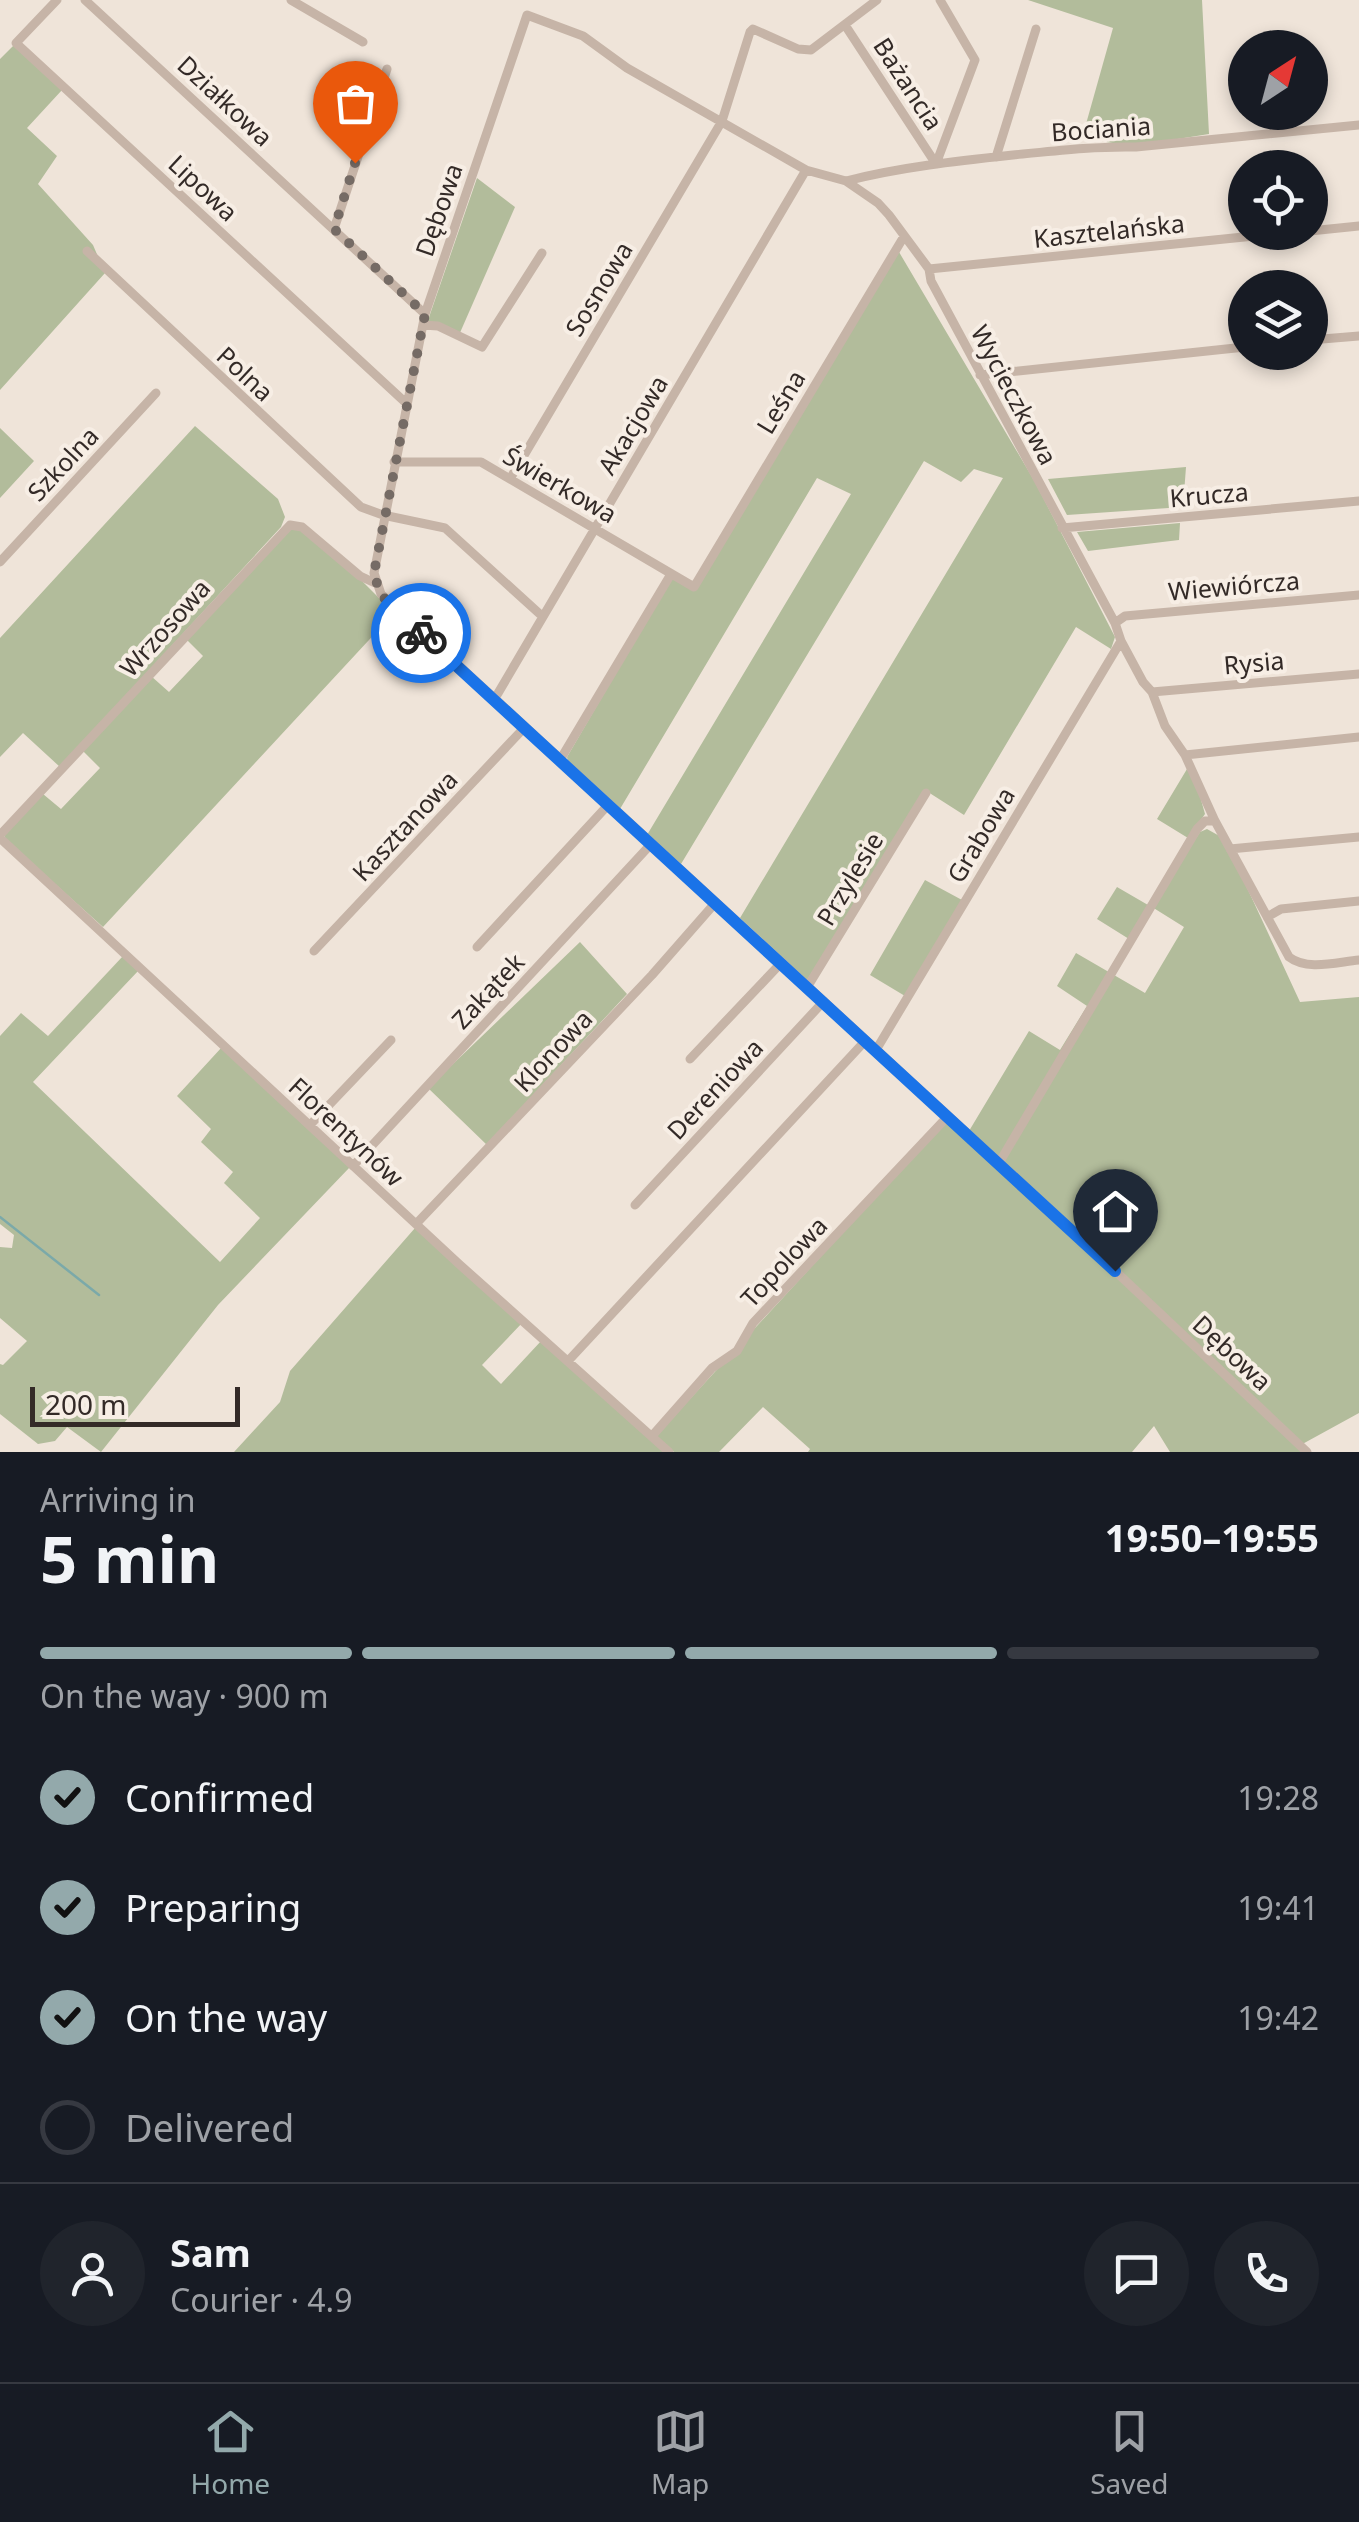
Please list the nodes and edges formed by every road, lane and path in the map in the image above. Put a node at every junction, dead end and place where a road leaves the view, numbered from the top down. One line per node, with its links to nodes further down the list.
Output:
1 (57, 0): 31 (street, Lipowa)
2 (85, 0): 18 (street, Działkowa)
3 (291, 0): 9 (street)
4 (940, 0): 14 (street, Bażancia)
5 (875, 1): 7 (street, Bażancia)
6 (527, 14): 11 (street, Wycieczkowa); 25 (street, Dębowa)
7 (845, 26): 11 (street, Bażancia); 14 (street, Bażancia)
8 (1036, 29): 13 (street)
9 (363, 42)
10 (387, 69): 18 (street)
11 (722, 121): 15 (street, Wycieczkowa); 33 (street, Sosnowa)
12 (1359, 125): 13 (street, Bociania)
13 (996, 157): 14 (street, Bociania)
14 (936, 164): 16 (street, Bociania)
15 (806, 170): 16 (street, Wycieczkowa); 36 (street, Akacjowa)
16 (846, 181): 20 (street, Wycieczkowa)
17 (1359, 226): 19 (street)
18 (334, 229): 25 (street, Działkowa)
19 (1328, 229)
20 (903, 238): 24 (street, Wycieczkowa); 41 (street, Leśna)
21 (1228, 239): 24 (street, Kasztelańska)
22 (87, 251): 35 (street, Polna)
23 (542, 253): 25 (street)
24 (928, 269): 29 (street, Wycieczkowa)
25 (424, 320): 31 (street, Dębowa)
26 (1359, 336): 27 (street)
27 (1328, 339)
28 (1228, 349): 29 (street)
29 (980, 375): 37 (street, Wycieczkowa)
30 (156, 393): 38 (street, Szkolna)
31 (406, 402): 32 (street, Dębowa)
32 (394, 462): 33 (street, Świerkowa); 35 (street, Dębowa)
33 (510, 479): 36 (street, Świerkowa)
34 (1359, 501): 37 (street, Krucza)
35 (383, 515): 40 (street, Dębowa); 43 (street)
36 (594, 528): 39 (street, Świerkowa); 43 (street, Akacjowa)
37 (1062, 528): 44 (street, Wycieczkowa)
38 (0, 562)
39 (670, 574): 41 (street, Świerkowa); 52 (street)
40 (375, 582): 48 (street, Dębowa); 56 (street, Wrzosowa)
41 (694, 588)
42 (1359, 595): 44 (street, Wiewiórcza)
43 (542, 616): 48 (street, Akacjowa)
44 (1115, 624): 45 (street, Wycieczkowa)
45 (1121, 641): 47 (street, Wycieczkowa); 71 (street, Grabowa)
46 (1359, 674): 47 (street, Rysia)
47 (1152, 692): 51 (street, Wycieczkowa)
48 (494, 700): 49 (street, Dębowa)
49 (524, 728): 52 (street, Dębowa); 64 (street, Kasztanowa)
50 (1359, 737): 51 (street)
51 (1185, 756): 55 (street, Wycieczkowa)
52 (560, 760): 54 (street, Dębowa)
53 (926, 793): 67 (street, Przylesie)
54 (609, 804): 58 (street, Dębowa); 63 (street)
55 (1215, 820): 59 (street, Wycieczkowa); 75 (street)
56 (0, 836): 74 (street, Florentynów)
57 (1359, 837): 59 (street)
58 (652, 843): 61 (street, Dębowa); 76 (street, Zakątek)
59 (1230, 849): 62 (street, Wycieczkowa)
60 (1359, 901): 62 (street)
61 (716, 902): 66 (street, Dębowa); 78 (street, Klonowa)
62 (1267, 917): 65 (street, Wycieczkowa)
63 (477, 947)
64 (314, 951)
65 (1359, 960)
66 (782, 962): 67 (street, Dębowa); 72 (street)
67 (808, 986): 68 (street, Dębowa)
68 (824, 1001): 70 (street, Dębowa); 77 (street, Dereniowa)
69 (390, 1040): 74 (street)
70 (866, 1040): 71 (street, Dębowa); 79 (street)
71 (876, 1050): 73 (street, Dębowa)
72 (690, 1059)
73 (948, 1116): 75 (street, Dębowa); 80 (street, Topolowa)
74 (310, 1125): 76 (street, Florentynów)
75 (998, 1163): 82 (street, Dębowa)
76 (353, 1166): 78 (street, Florentynów)
77 (636, 1205)
78 (416, 1224): 79 (street, Florentynów)
79 (569, 1360): 80 (street, Florentynów)
80 (652, 1436): 81 (street, Florentynów)
81 (670, 1452)
82 (1307, 1452)

